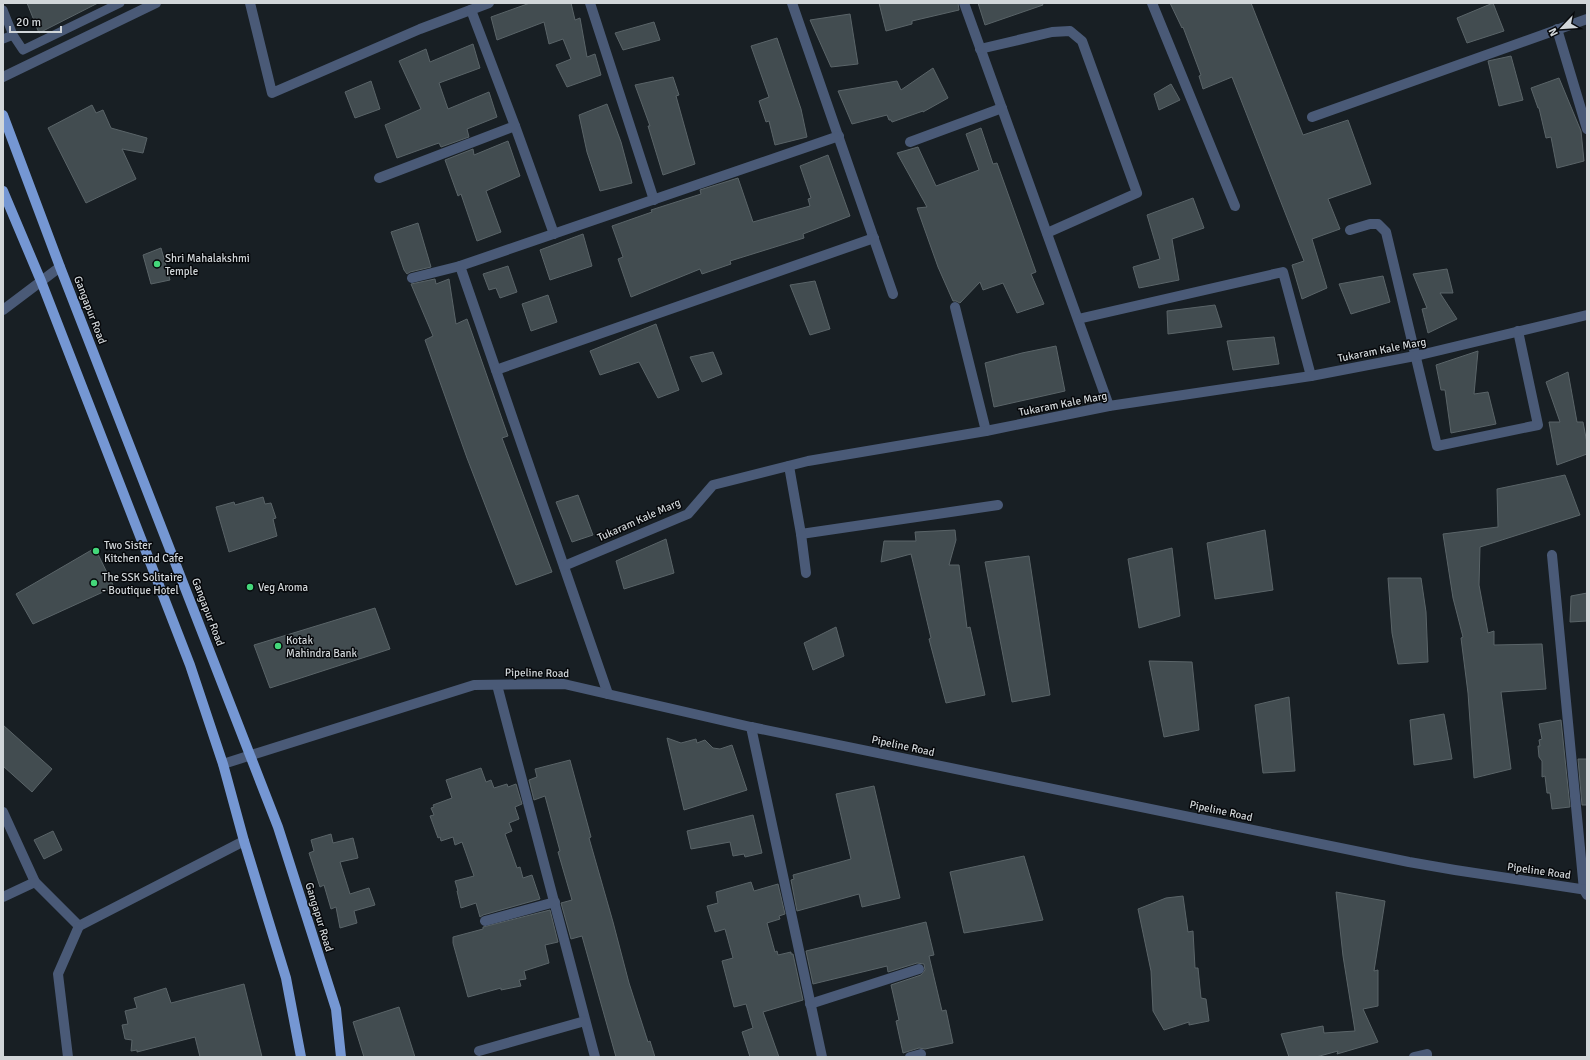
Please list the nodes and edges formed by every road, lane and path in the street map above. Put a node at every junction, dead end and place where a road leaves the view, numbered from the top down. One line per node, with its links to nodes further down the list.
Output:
1 (120, 3): 13 (lane)
2 (156, 3): 16 (street)
3 (250, 3): 10 (street)
4 (489, 3): 10 (street)
5 (590, 3): 26 (street)
6 (792, 3): 22 (street)
7 (964, 3): 15 (street)
8 (1152, 3): 27 (street)
9 (3, 10): 13 (lane)
10 (471, 10): 20 (street)
11 (1587, 19): 12 (street)
12 (1557, 29): 19 (street); 21 (street)
13 (13, 35): 14 (lane)
14 (3, 39)
15 (980, 49): 17 (street); 29 (street)
16 (3, 77)
17 (1002, 108): 23 (street); 29 (street)
18 (3, 115): 33 (main road, Gangapur Road)
19 (1312, 117)
20 (515, 126): 24 (street); 30 (street)
21 (1587, 129)
22 (839, 136): 26 (street); 31 (street)
23 (910, 142)
24 (379, 178)
25 (3, 191): 35 (main road)
26 (654, 200): 30 (street)
27 (1235, 206)
28 (1350, 230): 42 (street)
29 (1047, 233): 40 (street)
30 (554, 234): 32 (street)
31 (874, 238): 36 (street); 43 (street)
32 (460, 266): 34 (street); 43 (street)
33 (60, 267): 35 (street); 56 (main road, Gangapur Road)
34 (412, 278)
35 (41, 282): 38 (street); 57 (main road)
36 (893, 294)
37 (955, 307): 46 (street)
38 (3, 310)
39 (1587, 315): 41 (street, Tukaram Kale Marg)
40 (1078, 319): 44 (street); 45 (street)
41 (1518, 331): 42 (street, Tukaram Kale Marg); 42 (street)
42 (1416, 356): 44 (street, Tukaram Kale Marg)
43 (496, 370): 51 (street)
44 (1311, 376): 45 (street, Tukaram Kale Marg)
45 (1109, 406): 46 (street, Tukaram Kale Marg)
46 (986, 431): 47 (street, Tukaram Kale Marg)
47 (789, 466): 49 (street); 51 (street, Tukaram Kale Marg)
48 (998, 505): 49 (street)
49 (801, 534): 52 (street)
50 (1552, 555): 61 (street)
51 (564, 566): 54 (street)
52 (806, 573)
53 (498, 685): 54 (street, Pipeline Road); 56 (street, Pipeline Road); 63 (street)
54 (608, 694): 55 (street, Pipeline Road)
55 (751, 728): 61 (street, Pipeline Road); 67 (street)
56 (252, 756): 57 (street, Pipeline Road); 74 (main road, Gangapur Road)
57 (223, 764): 59 (main road)
58 (3, 812): 60 (street)
59 (244, 841): 65 (street); 73 (main road)
60 (35, 882): 62 (street); 65 (street)
61 (1586, 892)
62 (3, 897)
63 (555, 902): 64 (street); 68 (street)
64 (485, 921)
65 (79, 926): 72 (street)
66 (919, 969): 67 (street)
67 (810, 1004): 76 (street)
68 (585, 1021): 69 (street); 75 (street)
69 (479, 1051)
70 (921, 1054): 77 (street)
71 (1427, 1055): 78 (street)
72 (68, 1057)
73 (301, 1057)
74 (341, 1057)
75 (595, 1057)
76 (822, 1057)
77 (910, 1057)
78 (1414, 1057)

